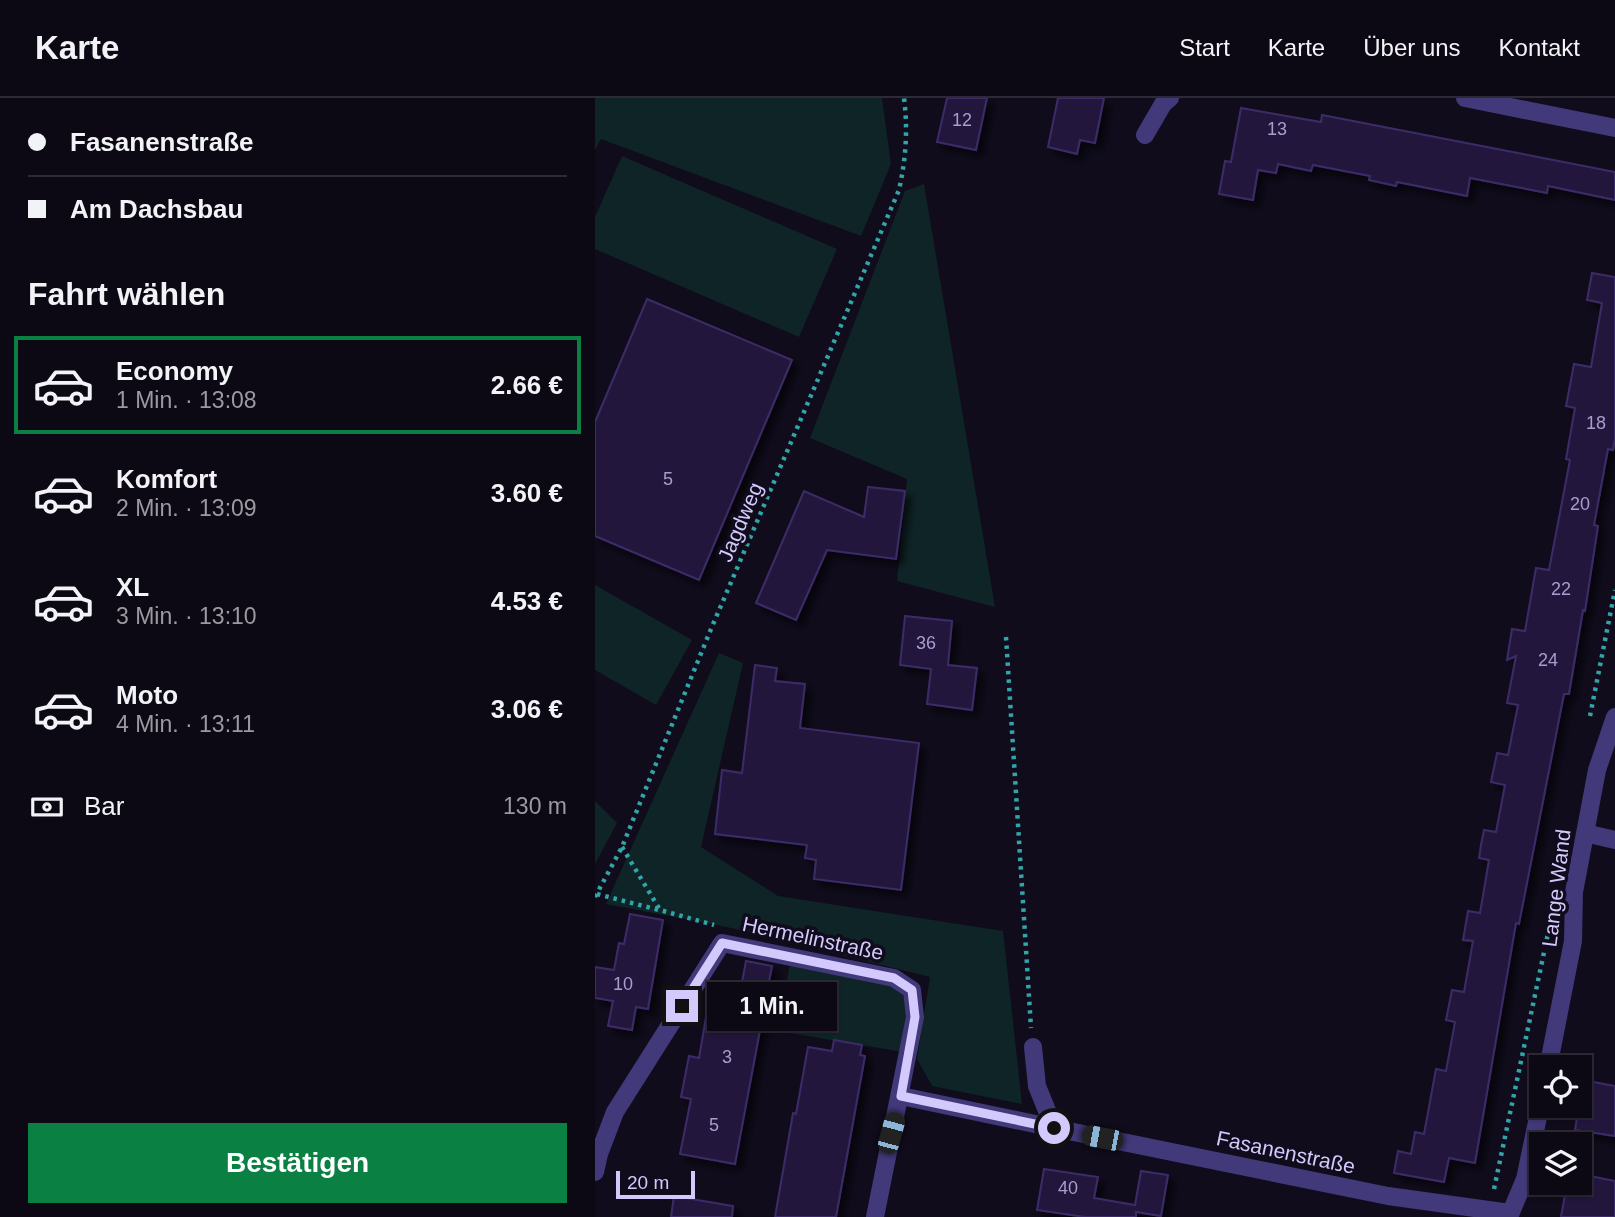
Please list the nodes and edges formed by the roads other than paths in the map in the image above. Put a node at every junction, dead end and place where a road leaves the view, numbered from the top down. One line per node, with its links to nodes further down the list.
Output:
1 (1170, 98): 4 (street)
2 (1470, 98): 3 (street)
3 (1615, 128)
4 (1145, 135)
5 (1615, 717): 6 (street, Lange Wand)
6 (1585, 833): 7 (street); 9 (street, Lange Wand)
7 (1615, 840)
8 (1033, 1047): 12 (street)
9 (1551, 1055)
10 (901, 1096): 12 (street, Fasanenstraße); 13 (street, Hermelinstraße); 15 (street, Hermelinstraße)
11 (1538, 1118): 14 (street)
12 (1054, 1128): 14 (street, Fasanenstraße)
13 (595, 1172)
14 (1509, 1215)
15 (876, 1217)

